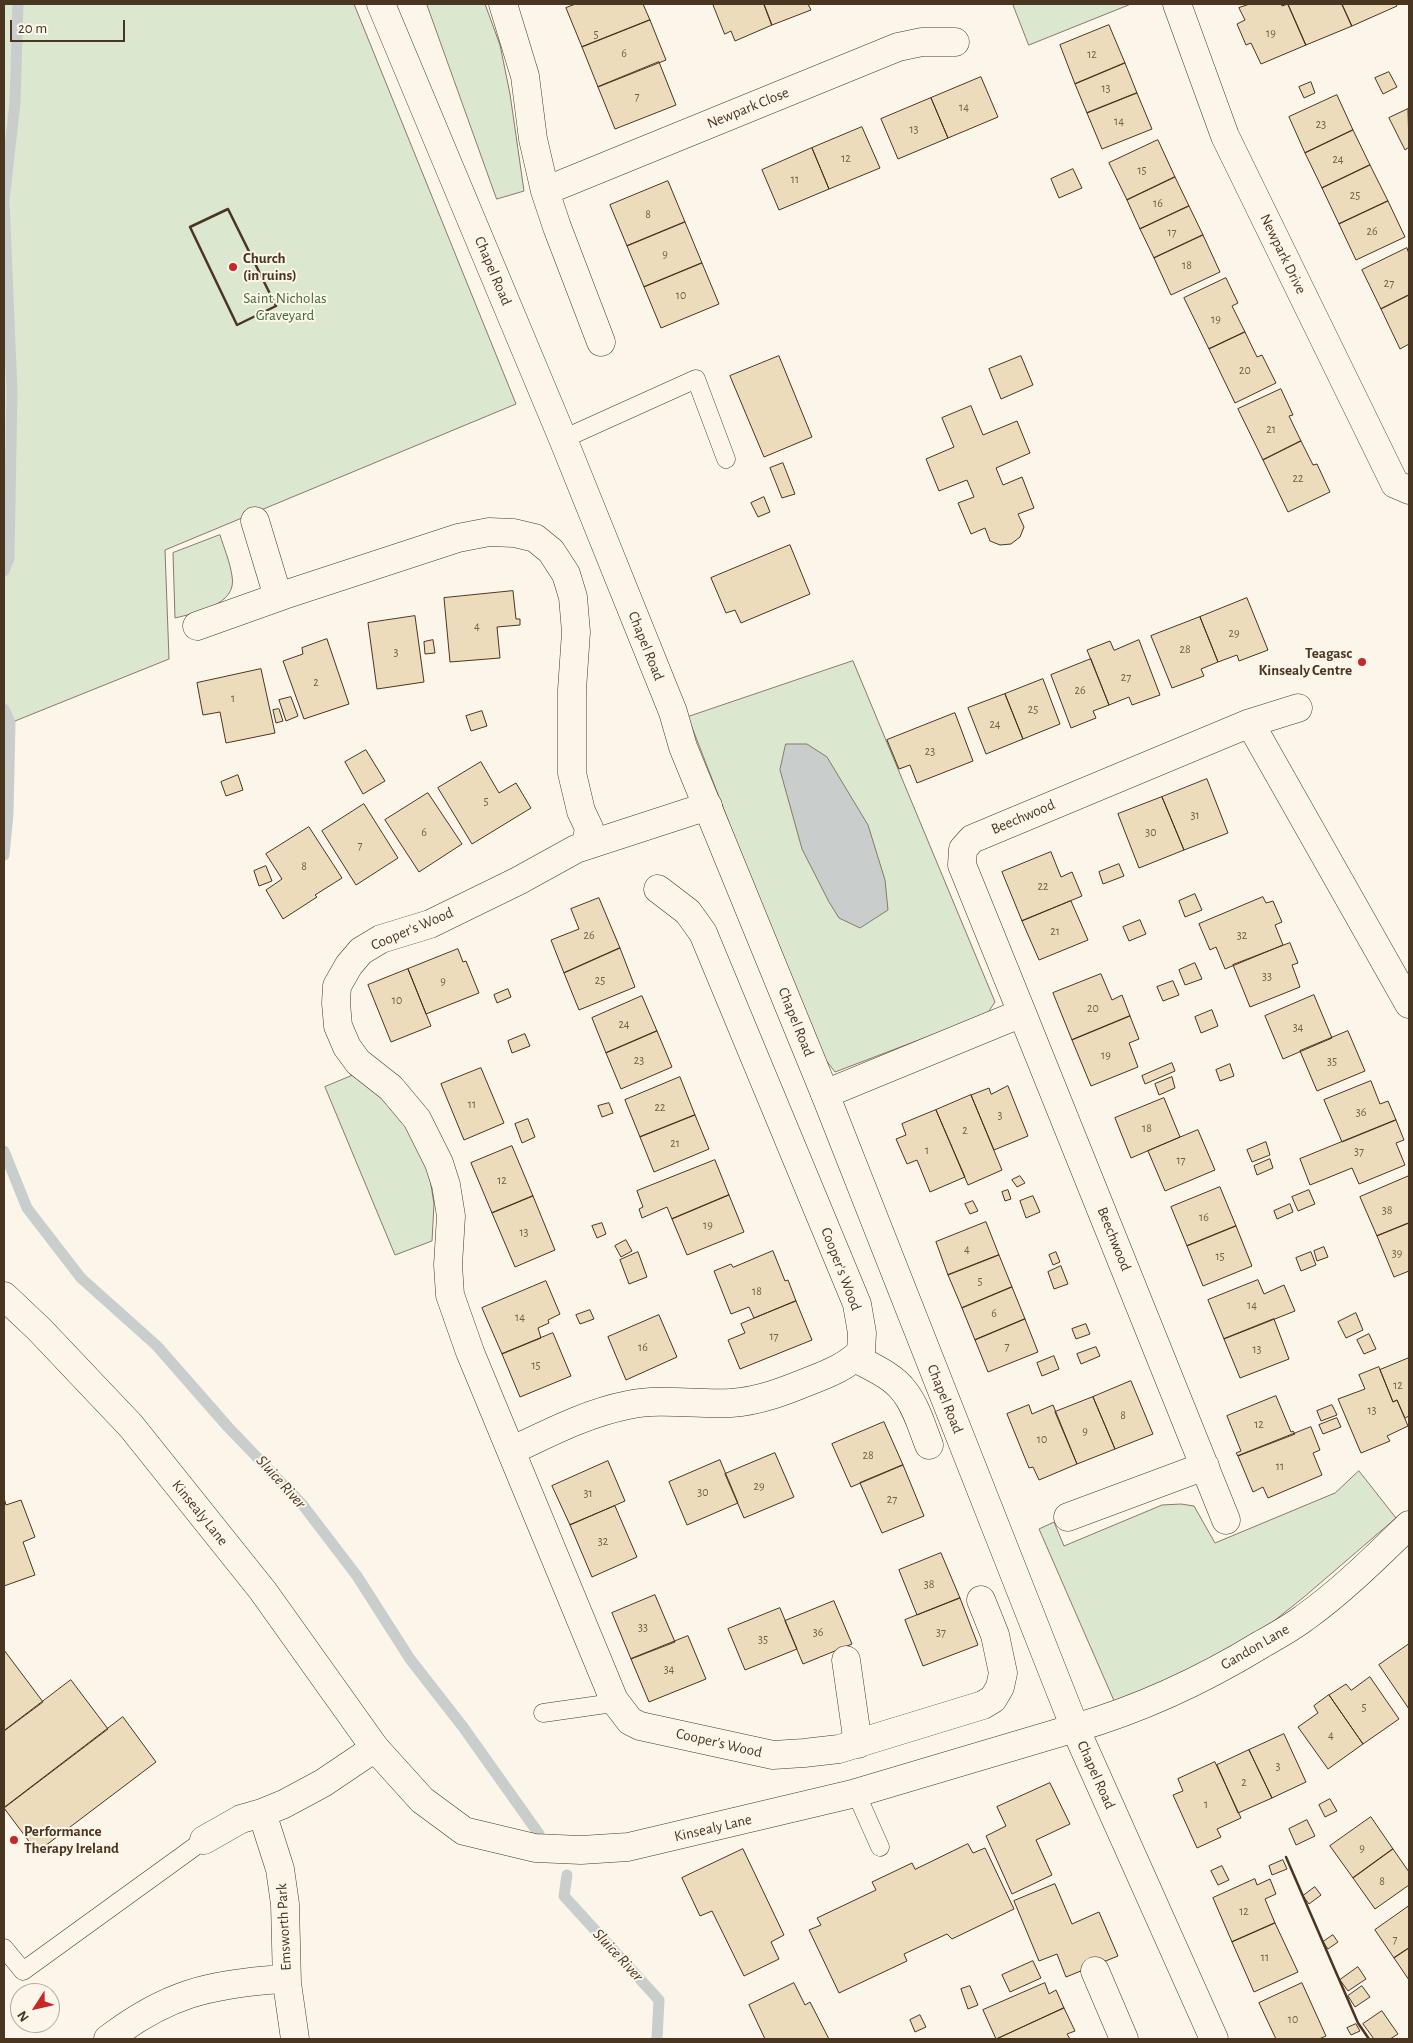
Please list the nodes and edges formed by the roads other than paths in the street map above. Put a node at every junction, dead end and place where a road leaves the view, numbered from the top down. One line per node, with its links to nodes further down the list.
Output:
1 (381, 4): 7 (street, Chapel Road)
2 (503, 4): 5 (street)
3 (1177, 4): 9 (street, Newpark Drive)
4 (955, 42): 5 (street, Newpark Close)
5 (545, 191): 6 (street)
6 (600, 342)
7 (563, 439): 8 (lane); 15 (street, Chapel Road)
8 (726, 459)
9 (1409, 490)
10 (255, 521): 11 (street)
11 (278, 597): 12 (street); 16 (street)
12 (197, 626)
13 (1298, 708): 14 (street, Beechwood)
14 (1250, 723): 18 (street); 19 (street, Beechwood)
15 (708, 806): 16 (street, Cooper's Wood); 20 (street, Chapel Road)
16 (586, 845): 24 (street, Cooper's Wood)
17 (658, 889): 22 (street, Cooper's Wood)
18 (1409, 1004)
19 (1022, 1013): 20 (street); 25 (street, Beechwood)
20 (825, 1094): 33 (street, Chapel Road)
21 (4, 1296): 35 (street, Kinsealy Lane)
22 (856, 1358): 23 (street); 24 (street)
23 (929, 1445)
24 (511, 1451): 31 (street, Cooper's Wood)
25 (1205, 1466): 26 (street); 27 (street, Beechwood)
26 (1068, 1517)
27 (1226, 1520)
28 (1409, 1525): 33 (street, Gandon Lane)
29 (981, 1600): 34 (street, Cooper's Wood)
30 (846, 1660): 34 (street)
31 (618, 1706): 32 (lane); 34 (street, Cooper's Wood)
32 (543, 1713)
33 (1075, 1728): 36 (street, Kinsealy Lane); 46 (street, Chapel Road)
34 (858, 1744)
35 (375, 1748): 36 (street, Kinsealy Lane); 37 (street)
36 (856, 1793): 39 (lane)
37 (262, 1813): 38 (street); 42 (street, Emsworth Park)
38 (204, 1840): 40 (lane)
39 (880, 1847)
40 (4, 1948)
41 (1095, 1971): 45 (street)
42 (287, 1983): 43 (street, Emsworth Park); 44 (street, Emsworth Park)
43 (108, 2039)
44 (295, 2039)
45 (1124, 2039)
46 (1214, 2039)

